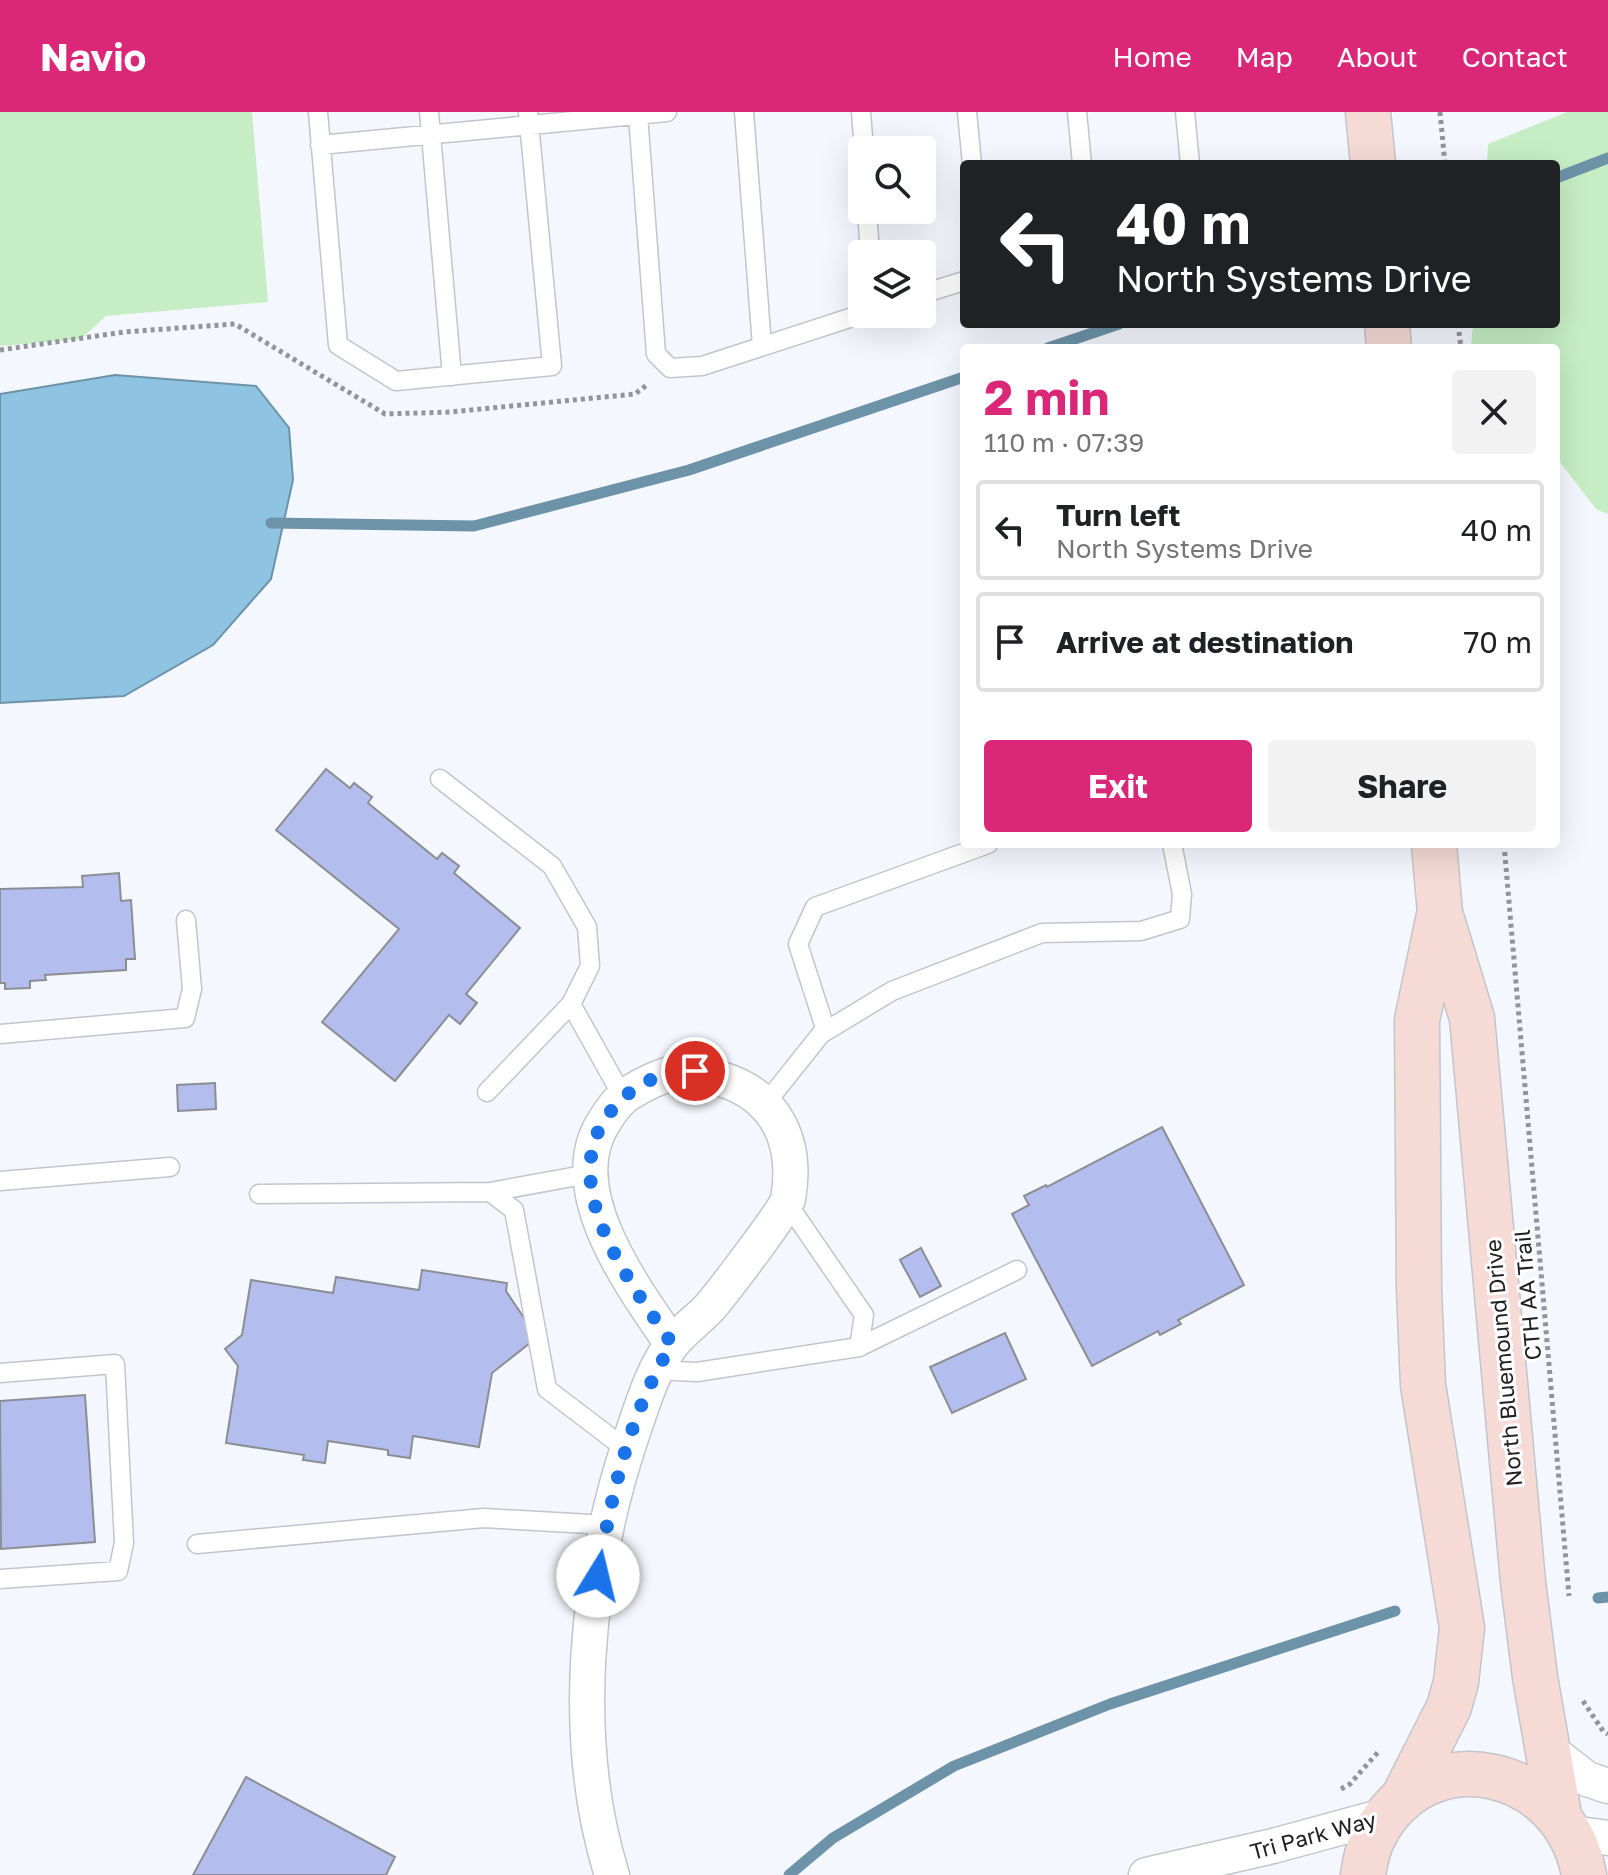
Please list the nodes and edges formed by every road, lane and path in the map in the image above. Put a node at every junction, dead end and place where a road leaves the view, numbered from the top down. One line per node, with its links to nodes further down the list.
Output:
1 (318, 112): 15 (lane)
2 (429, 112): 13 (lane)
3 (667, 112): 11 (lane)
4 (744, 112): 24 (lane)
5 (861, 112): 14 (lane)
6 (967, 112): 16 (lane)
7 (1077, 112): 17 (lane)
8 (1185, 112): 18 (lane)
9 (1368, 112): 19 (main road)
10 (1440, 112): 20 (path)
11 (638, 115): 12 (lane); 24 (lane)
12 (528, 118): 13 (lane); 25 (lane)
13 (431, 134): 15 (lane); 25 (lane)
14 (863, 136)
15 (320, 145): 25 (lane)
16 (972, 160)
17 (1082, 160)
18 (1190, 160)
19 (1373, 160)
20 (1445, 160)
21 (960, 282): 22 (lane)
22 (936, 290)
23 (848, 318): 24 (lane)
24 (762, 346)
25 (452, 376)
26 (440, 779): 33 (lane)
27 (977, 848): 34 (lane)
28 (1173, 848): 34 (lane)
29 (1434, 848): 31 (main road, North Bluemound Drive)
30 (1504, 848): 53 (path, CTH AA Trail)
31 (1440, 913): 57 (main road, North Bluemound Drive); 60 (main road, North Bluemound Drive)
32 (186, 920): 35 (lane)
33 (571, 1004): 36 (lane); 37 (lane)
34 (826, 1031): 38 (lane)
35 (0, 1034)
36 (487, 1092)
37 (623, 1097): 38 (street); 40 (street)
38 (766, 1103): 44 (street)
39 (170, 1167): 41 (lane)
40 (589, 1174): 42 (lane); 47 (street)
41 (0, 1181)
42 (490, 1192): 43 (lane); 49 (lane)
43 (259, 1194)
44 (787, 1203): 46 (lane); 47 (street)
45 (1017, 1270): 46 (lane)
46 (859, 1347): 47 (lane)
47 (664, 1357): 49 (street)
48 (0, 1373): 52 (lane)
49 (627, 1450): 50 (street)
50 (607, 1525): 51 (lane); 62 (street)
51 (197, 1544)
52 (0, 1579)
53 (1570, 1609)
54 (1579, 1688): 55 (path)
55 (1608, 1734)
56 (1383, 1745): 59 (path)
57 (1547, 1748): 58 (street); 61 (main road, North Bluemound Drive)
58 (1608, 1786)
59 (1331, 1795)
60 (1395, 1808): 61 (main road); 63 (street, Tri Park Way); 64 (main road, North Bluemound Drive)
61 (1579, 1829): 65 (main road, North Bluemound Drive)
62 (612, 1875)
63 (1146, 1875)
64 (1363, 1875)
65 (1584, 1875)

